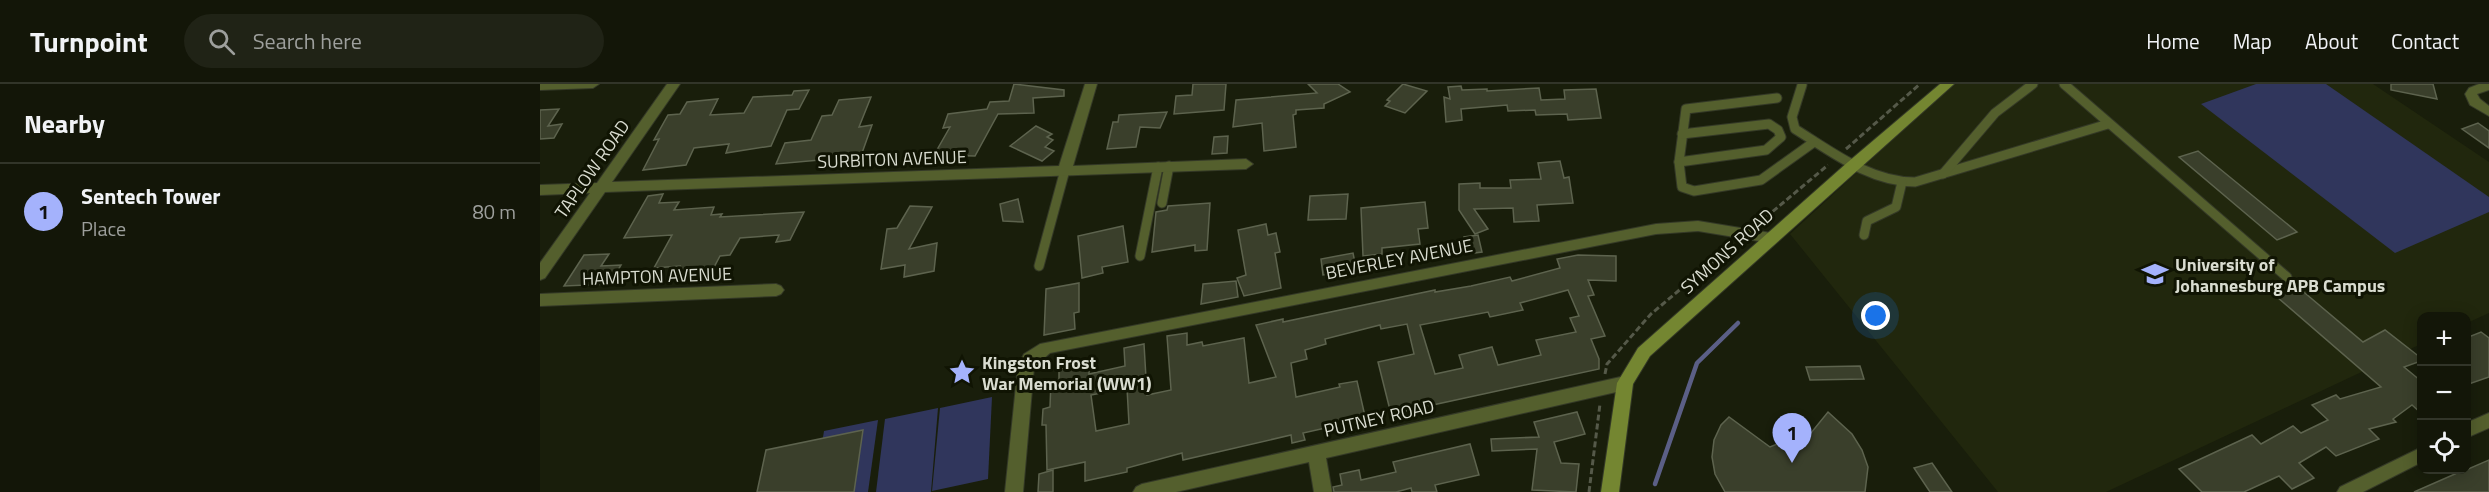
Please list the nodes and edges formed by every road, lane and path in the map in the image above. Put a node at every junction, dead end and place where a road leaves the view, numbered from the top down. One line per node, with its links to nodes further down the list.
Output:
1 (593, 84): 9 (street)
2 (674, 84): 22 (street, TAPLOW ROAD)
3 (1091, 84): 19 (street)
4 (1948, 84): 17 (main road, SYMONS ROAD)
5 (2033, 84): 20 (lane)
6 (2064, 84): 12 (lane)
7 (1802, 85): 14 (lane)
8 (2489, 85): 11 (street)
9 (540, 86)
10 (1777, 98): 13 (lane)
11 (2489, 112)
12 (2108, 124): 20 (lane); 30 (lane)
13 (1682, 134): 15 (lane); 15 (lane)
14 (1814, 142): 15 (lane); 17 (lane)
15 (1679, 162)
16 (1246, 164): 18 (street, SURBITON AVENUE)
17 (1853, 165): 21 (lane); 26 (main road, SYMONS ROAD)
18 (1164, 166): 19 (street, SURBITON AVENUE); 24 (lane); 27 (lane)
19 (1065, 170): 22 (street, SURBITON AVENUE); 28 (lane)
20 (1943, 174): 21 (lane)
21 (1902, 182): 25 (lane)
22 (601, 188): 23 (street, SURBITON AVENUE); 29 (street, TAPLOW ROAD)
23 (540, 190)
24 (1162, 202)
25 (1864, 235)
26 (1771, 238): 33 (main road, SYMONS ROAD); 38 (street, BEVERLEY AVENUE)
27 (1140, 256)
28 (1039, 266)
29 (540, 274)
30 (2287, 277)
31 (776, 290): 32 (street, HAMPTON AVENUE)
32 (540, 300)
33 (1625, 383): 36 (street, PUTNEY ROAD); 41 (main road, SYMONS ROAD)
34 (2489, 420): 35 (street)
35 (2471, 429)
36 (1317, 452): 39 (street, PUTNEY ROAD); 40 (street)
37 (2417, 456): 42 (street)
38 (1014, 492)
39 (1142, 492)
40 (1323, 492)
41 (1610, 492)
42 (2346, 492)

